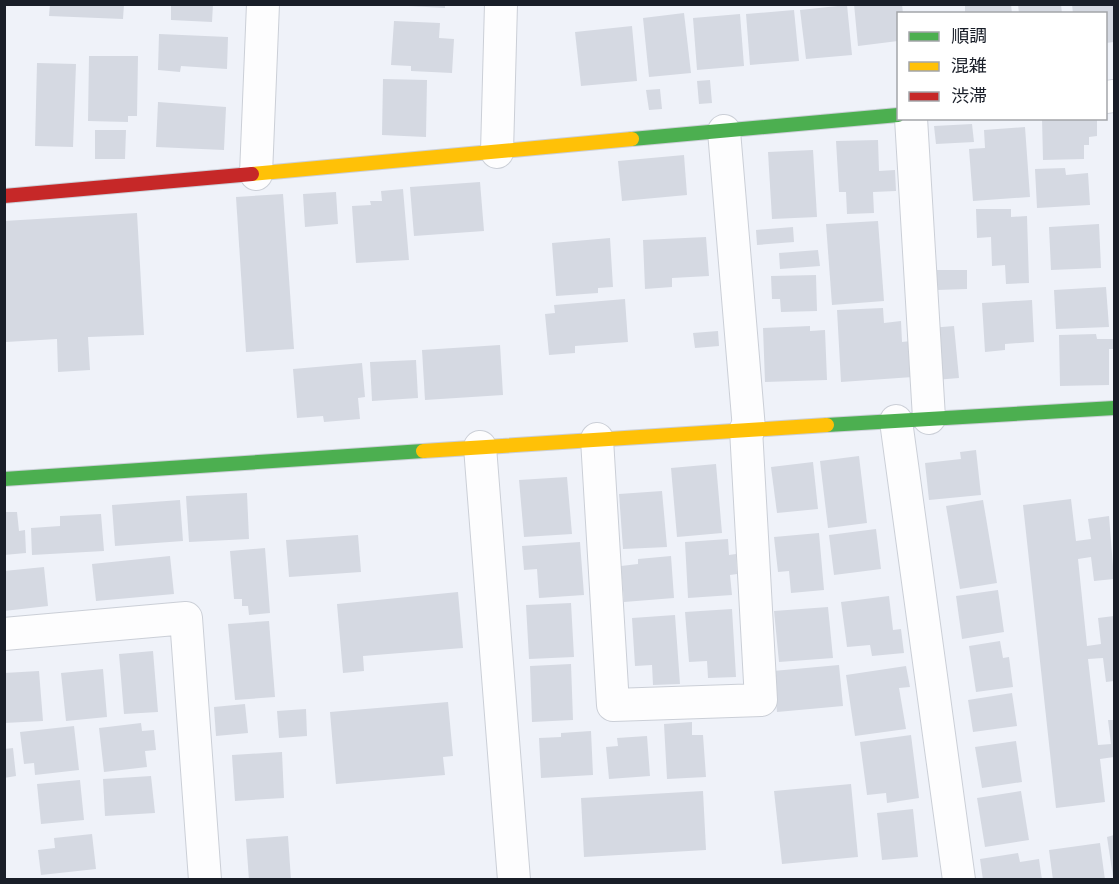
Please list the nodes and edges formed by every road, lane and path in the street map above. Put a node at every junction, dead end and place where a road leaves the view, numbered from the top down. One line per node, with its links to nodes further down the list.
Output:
1 (262, 4): 7 (street)
2 (501, 4): 6 (street)
3 (897, 115): 5 (street)
4 (911, 120): 10 (street)
5 (724, 131): 6 (street); 12 (street)
6 (497, 152): 7 (street)
7 (256, 174): 8 (street)
8 (4, 196)
9 (1114, 408): 10 (street)
10 (929, 418): 11 (street)
11 (896, 421): 12 (street); 19 (street)
12 (748, 429): 13 (street); 13 (street)
13 (597, 439): 14 (street)
14 (480, 447): 15 (street); 18 (street)
15 (4, 479)
16 (4, 634): 17 (street)
17 (205, 879)
18 (514, 879)
19 (959, 879)

